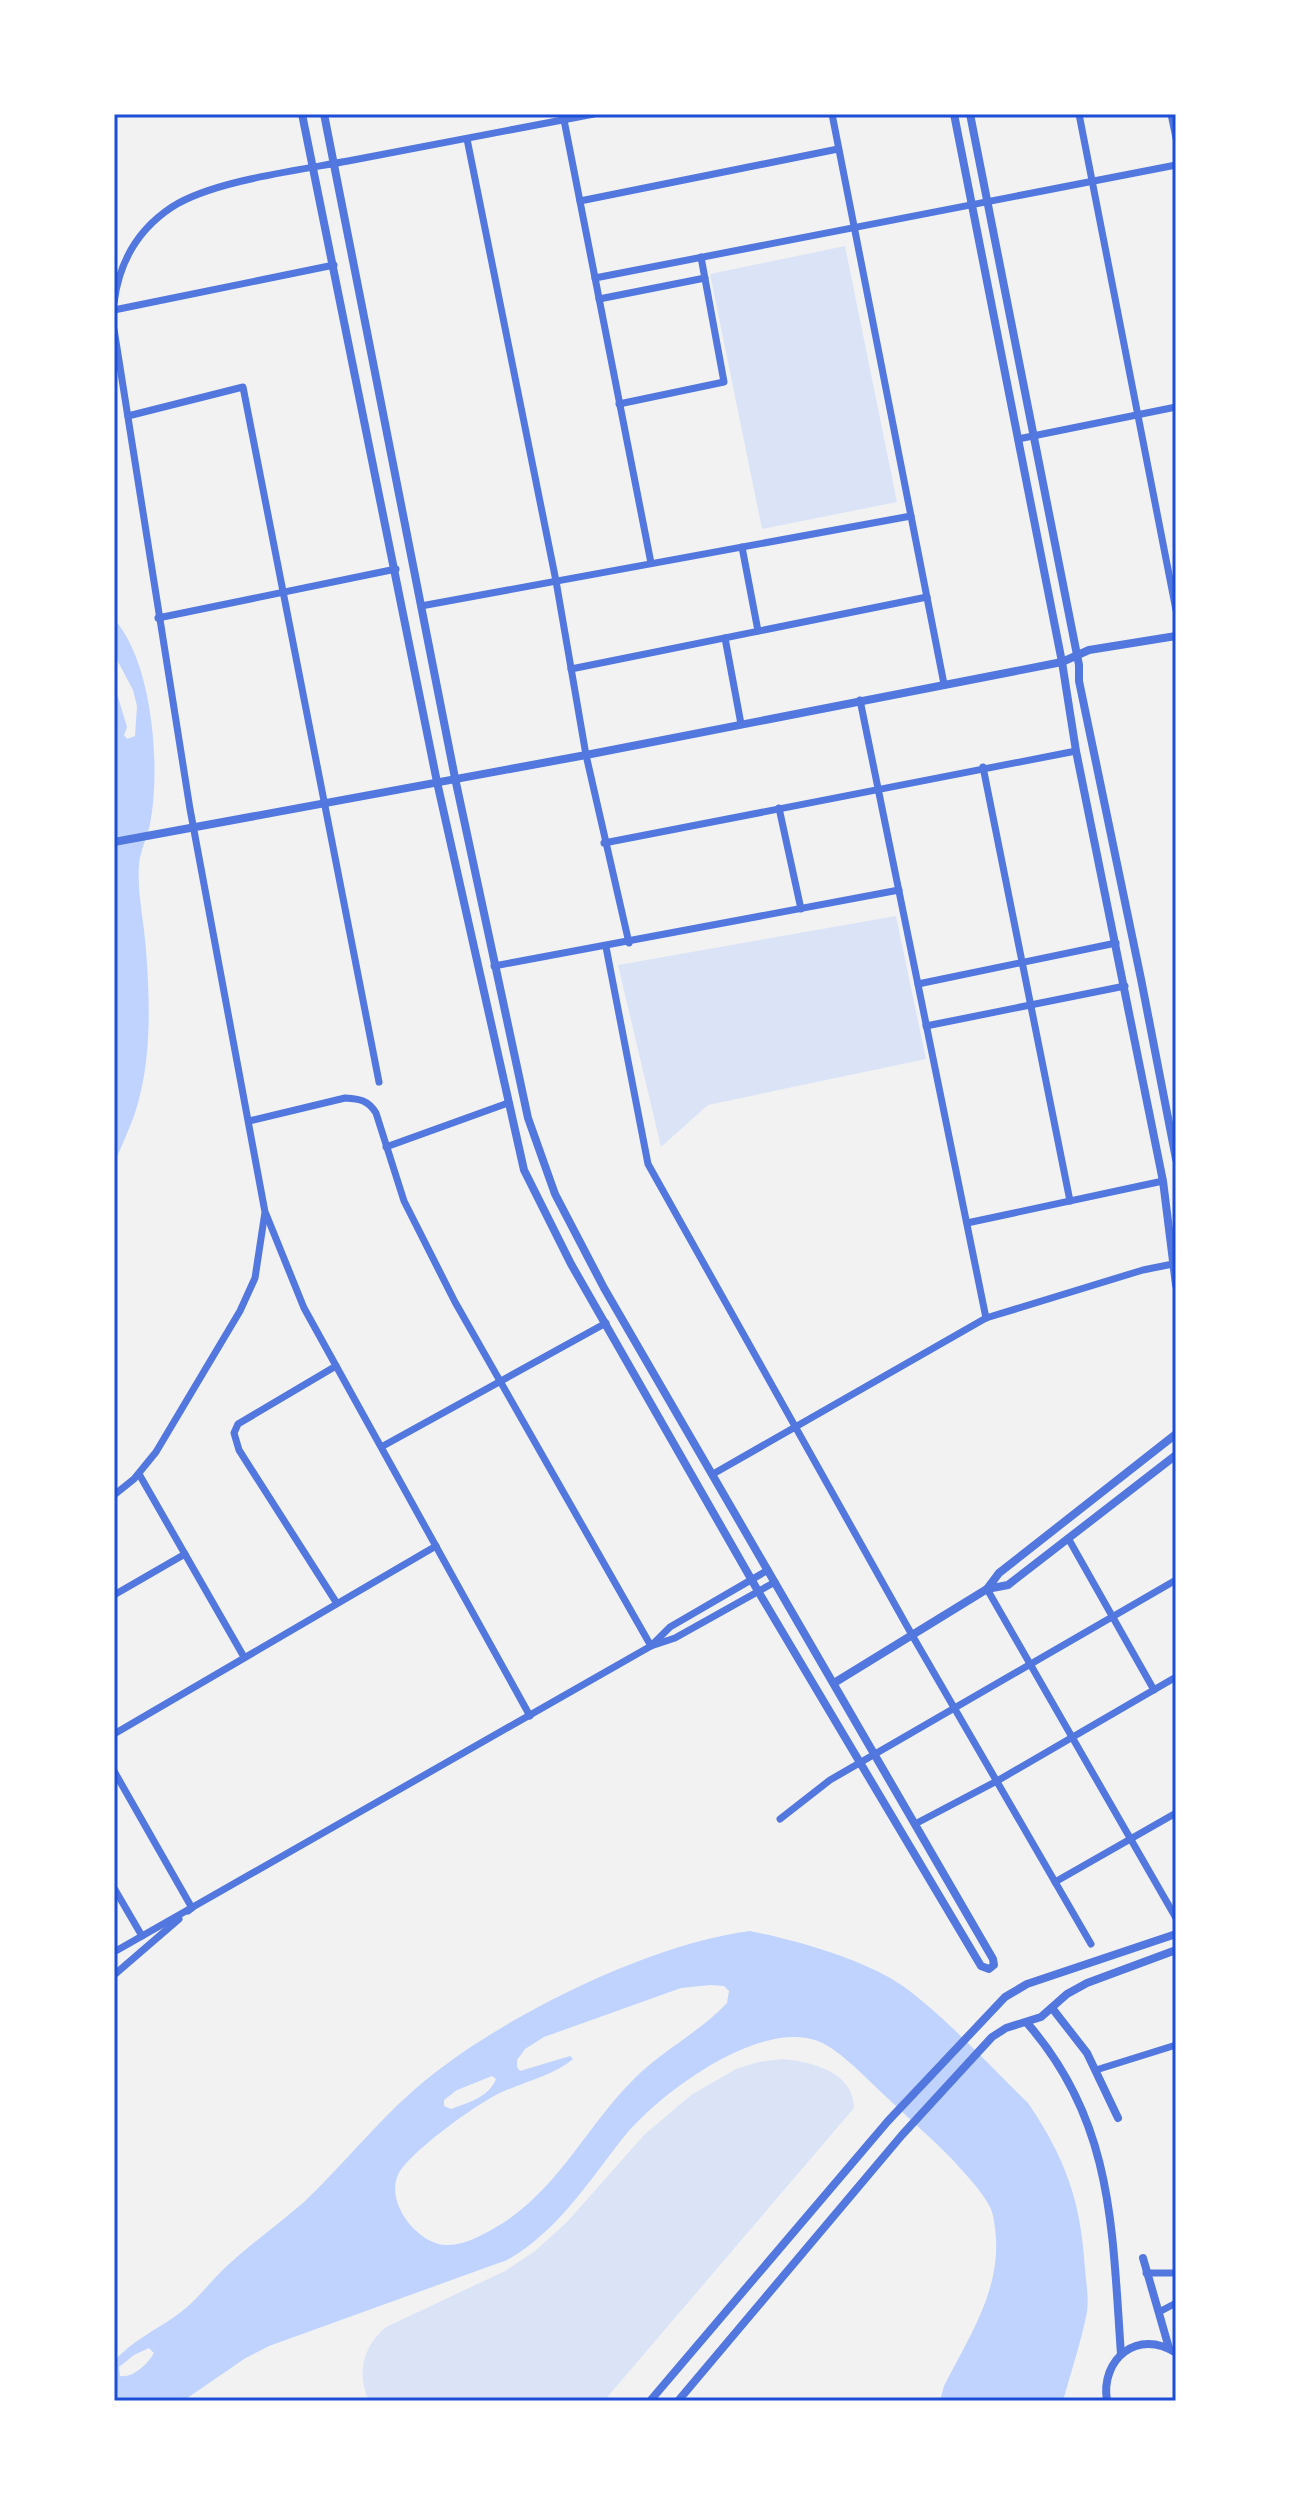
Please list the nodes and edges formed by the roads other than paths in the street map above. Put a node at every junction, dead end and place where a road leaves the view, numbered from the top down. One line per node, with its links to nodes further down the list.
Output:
1 (302, 114): 15 (street)
2 (324, 114): 13 (street)
3 (594, 114): 9 (street)
4 (832, 114): 12 (street)
5 (954, 114): 19 (street)
6 (970, 114): 18 (street)
7 (1079, 114): 16 (street)
8 (1171, 114): 10 (street)
9 (564, 120): 11 (street); 17 (street)
10 (1176, 138)
11 (467, 139): 13 (street); 41 (street)
12 (838, 149): 17 (street); 20 (street)
13 (333, 164): 15 (street); 44 (street)
14 (1176, 165): 16 (street)
15 (313, 167): 22 (street); 26 (street)
16 (1094, 181): 18 (street); 33 (street)
17 (580, 201): 23 (street)
18 (987, 202): 19 (street); 35 (street)
19 (972, 205): 20 (street); 36 (street)
20 (854, 228): 21 (street); 37 (street)
21 (701, 257): 23 (street); 24 (street)
22 (334, 265): 27 (street); 40 (street)
23 (595, 278): 25 (street)
24 (705, 278): 25 (street); 30 (street)
25 (599, 299): 30 (street)
26 (114, 303)
27 (114, 310)
28 (114, 329): 29 (street)
29 (126, 403): 31 (street); 34 (street)
30 (619, 404): 39 (street)
31 (114, 405)
32 (1176, 407): 33 (street)
33 (1139, 415): 35 (street); 45 (street)
34 (128, 416): 42 (street); 46 (street)
35 (1034, 436): 36 (street); 50 (street)
36 (1018, 439): 51 (street)
37 (911, 516): 38 (street); 43 (street)
38 (742, 547): 39 (street); 47 (street)
39 (651, 563): 41 (street)
40 (396, 569): 42 (street); 60 (street)
41 (556, 581): 44 (street); 52 (street)
42 (284, 591): 46 (street); 62 (street)
43 (927, 597): 47 (street); 53 (street)
44 (421, 606): 59 (street)
45 (1176, 610)
46 (158, 618): 80 (street)
47 (758, 631): 49 (street)
48 (1176, 636): 50 (street)
49 (725, 638): 52 (street); 55 (street)
50 (1077, 654): 51 (street); 82 (street)
51 (1062, 662): 53 (street); 56 (street)
52 (571, 669): 57 (street)
53 (944, 684): 54 (street)
54 (860, 700): 55 (street); 61 (street)
55 (741, 724): 57 (street)
56 (1076, 751): 58 (street); 69 (street)
57 (586, 755): 59 (street); 65 (street)
58 (983, 767): 61 (street); 71 (street)
59 (455, 778): 60 (street); 72 (street)
60 (437, 782): 62 (street); 73 (street)
61 (878, 788): 63 (street); 66 (street)
62 (326, 803): 64 (street); 78 (street)
63 (779, 808): 65 (street); 67 (street)
64 (114, 842)
65 (604, 843): 68 (street)
66 (899, 890): 67 (street); 74 (street)
67 (801, 909): 68 (street)
68 (629, 943): 70 (street)
69 (1116, 943): 71 (street); 75 (street)
70 (606, 947): 72 (street); 94 (street)
71 (1022, 962): 74 (street); 76 (street)
72 (494, 966): 73 (street); 99 (street)
73 (478, 969): 79 (street)
74 (918, 984): 77 (street)
75 (1125, 986): 76 (street); 84 (street)
76 (1031, 1005): 77 (street); 85 (street)
77 (926, 1026): 87 (street)
78 (379, 1082)
79 (508, 1103): 81 (street); 91 (street)
80 (249, 1121): 81 (street); 86 (street)
81 (386, 1147): 93 (street)
82 (1176, 1159)
83 (1176, 1179): 84 (street)
84 (1163, 1181): 85 (street); 88 (street)
85 (1070, 1201): 87 (street)
86 (265, 1212): 92 (street); 98 (street)
87 (967, 1223): 90 (street)
88 (1173, 1264): 89 (street); 90 (street)
89 (1176, 1285)
90 (986, 1318): 94 (street)
91 (606, 1323): 93 (street); 105 (street)
92 (336, 1366): 96 (street); 111 (street)
93 (500, 1383): 96 (street); 114 (street)
94 (795, 1427): 99 (street); 113 (street)
95 (1176, 1434): 108 (street)
96 (383, 1446): 102 (street)
97 (1176, 1455): 101 (street)
98 (139, 1474): 100 (street); 103 (street)
99 (713, 1474): 104 (street)
100 (114, 1495)
101 (1068, 1538): 108 (street); 112 (street)
102 (436, 1546): 111 (street); 121 (street)
103 (185, 1554): 110 (street); 115 (street)
104 (768, 1570): 105 (street); 107 (street)
105 (752, 1579): 109 (street); 114 (street)
106 (1176, 1580): 112 (street)
107 (775, 1582): 109 (street); 118 (street)
108 (987, 1589): 113 (street); 116 (street)
109 (758, 1591): 114 (street); 125 (street)
110 (114, 1595)
111 (336, 1602): 115 (street)
112 (1113, 1617): 116 (street); 119 (street)
113 (912, 1635): 118 (street); 120 (street)
114 (651, 1646): 121 (street)
115 (244, 1657): 122 (street)
116 (1030, 1664): 120 (street); 123 (street)
117 (1176, 1677): 119 (street)
118 (834, 1683): 124 (street)
119 (1154, 1690): 123 (street)
120 (954, 1708): 124 (street); 127 (street)
121 (530, 1716): 134 (street)
122 (114, 1734)
123 (1073, 1737): 127 (street); 131 (street)
124 (874, 1754): 125 (street); 130 (street)
125 (859, 1762): 129 (street); 130 (street)
126 (114, 1771): 134 (street)
127 (997, 1781): 130 (street); 132 (street)
128 (1176, 1813): 131 (street)
129 (780, 1819)
130 (915, 1824)
131 (1131, 1839): 132 (street); 135 (street)
132 (1055, 1882): 138 (street)
133 (114, 1888): 137 (street)
134 (192, 1908): 137 (street); 141 (street)
135 (1176, 1918)
136 (1176, 1934): 147 (street)
137 (142, 1936): 140 (street)
138 (1091, 1944)
139 (1176, 1950): 142 (street)
140 (114, 1952)
141 (114, 1975)
142 (1052, 2008): 143 (street); 145 (street)
143 (1027, 2023): 148 (street); 155 (street)
144 (1176, 2045): 145 (street)
145 (1096, 2070): 146 (street)
146 (1118, 2118)
147 (864, 2149): 148 (street); 156 (street)
148 (879, 2161): 157 (street)
149 (1143, 2258): 150 (street)
150 (1146, 2273): 151 (street); 153 (street)
151 (1176, 2273)
152 (1176, 2303): 153 (street)
153 (1159, 2312): 154 (street)
154 (1172, 2350): 155 (street)
155 (1121, 2354): 158 (street)
156 (650, 2401)
157 (678, 2401)
158 (1107, 2401)

